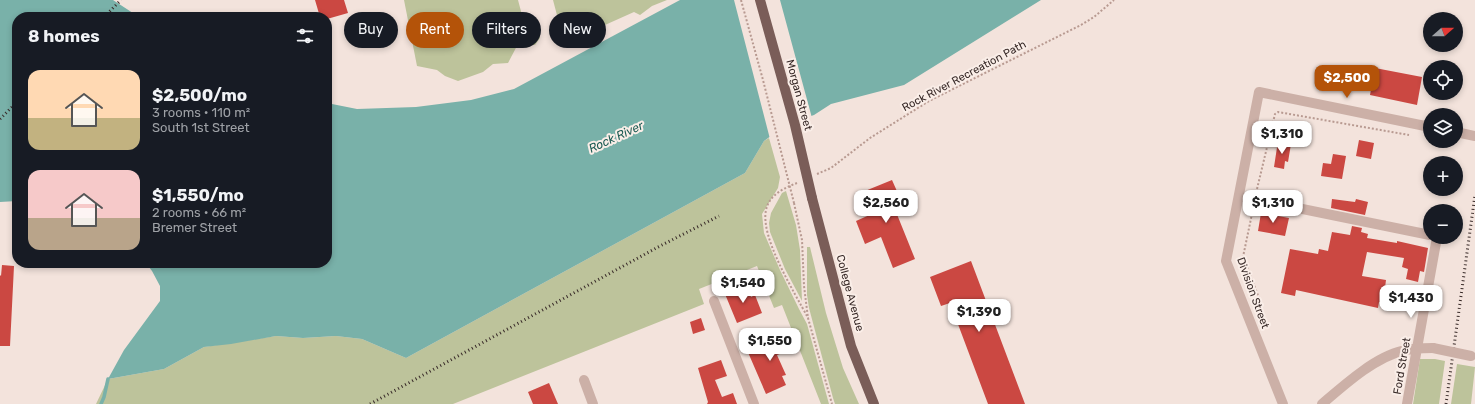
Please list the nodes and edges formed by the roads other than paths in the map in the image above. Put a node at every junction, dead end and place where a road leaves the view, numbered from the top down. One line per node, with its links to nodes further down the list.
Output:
1 (760, 0): 6 (main road, Morgan Street, bridge)
2 (1423, 126): 5 (street, Division Street)
3 (1463, 134): 4 (street)
4 (1475, 136)
5 (1239, 196): 7 (street); 18 (street, Division Street)
6 (812, 198): 13 (main road, College Avenue)
7 (1423, 234)
8 (1436, 244): 10 (street, Ford Street)
9 (714, 301): 15 (street)
10 (1417, 348): 11 (street, bridge); 19 (street); 20 (street, Ford Street)
11 (1473, 356)
12 (584, 380): 14 (street)
13 (869, 394): 16 (main road, College Avenue); 17 (main road, College Avenue)
14 (593, 404)
15 (754, 404)
16 (874, 404)
17 (877, 404)
18 (1283, 404)
19 (1322, 404)
20 (1407, 404)

